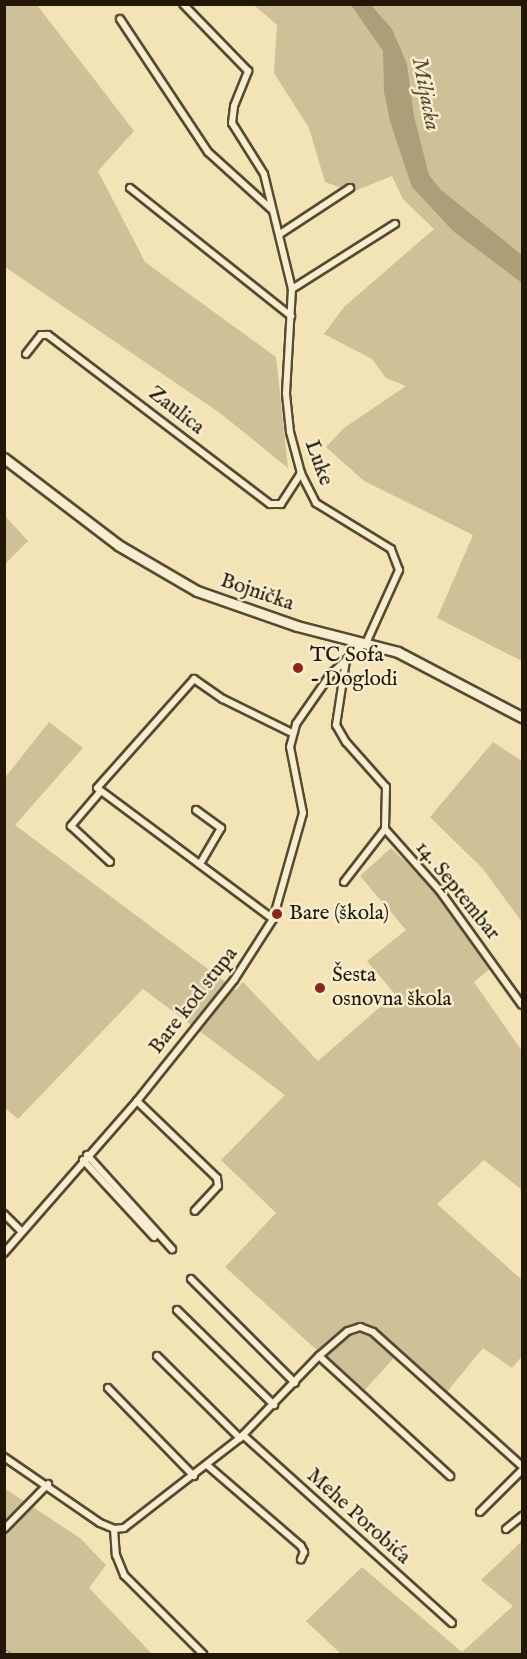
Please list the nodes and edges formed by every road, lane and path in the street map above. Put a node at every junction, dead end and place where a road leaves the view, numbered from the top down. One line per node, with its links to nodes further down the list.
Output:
1 (183, 4): 5 (street, Luke)
2 (120, 19): 5 (street)
3 (130, 188): 9 (street)
4 (350, 188): 7 (street)
5 (272, 209): 7 (street, Luke)
6 (395, 224): 8 (street)
7 (280, 234): 8 (street, Luke)
8 (292, 289): 9 (street, Luke)
9 (291, 316): 12 (street, Luke)
10 (26, 354): 12 (street, Zaulica)
11 (4, 458): 13 (main road, Bojnička)
12 (301, 473): 13 (street, Luke)
13 (367, 642): 14 (street); 15 (main road, Bojnička)
14 (346, 660): 16 (street); 19 (street)
15 (522, 717)
16 (292, 734): 17 (street); 23 (street, Bare kod stupa)
17 (100, 792): 20 (street); 21 (street)
18 (196, 810): 21 (street)
19 (385, 829): 22 (street); 24 (street, 14. Septembar)
20 (110, 862)
21 (200, 864): 23 (street)
22 (344, 882)
23 (273, 919): 25 (street, Bare kod stupa)
24 (522, 1005)
25 (137, 1101): 26 (street, Bare kod stupa); 27 (street)
26 (85, 1157): 29 (street, Bare kod stupa); 30 (street); 31 (street)
27 (195, 1211)
28 (4, 1214): 29 (street)
29 (22, 1232): 32 (street, Bare kod stupa)
30 (154, 1237)
31 (172, 1249)
32 (4, 1253)
33 (191, 1279): 37 (street)
34 (177, 1310): 39 (street)
35 (157, 1356): 40 (street, Mehe Porobića)
36 (319, 1356): 37 (street); 43 (street); 45 (street)
37 (295, 1383): 39 (street)
38 (108, 1388): 44 (street)
39 (274, 1405): 40 (street)
40 (242, 1436): 42 (street); 53 (street, Mehe Porobića)
41 (4, 1457): 46 (street)
42 (207, 1465): 44 (street); 52 (street)
43 (522, 1468): 47 (street)
44 (194, 1476): 50 (street)
45 (450, 1476)
46 (48, 1484): 49 (street); 50 (street)
47 (480, 1512)
48 (522, 1516): 51 (street)
49 (4, 1529)
50 (114, 1529): 54 (street)
51 (506, 1529)
52 (301, 1559)
53 (452, 1623)
54 (203, 1654)

